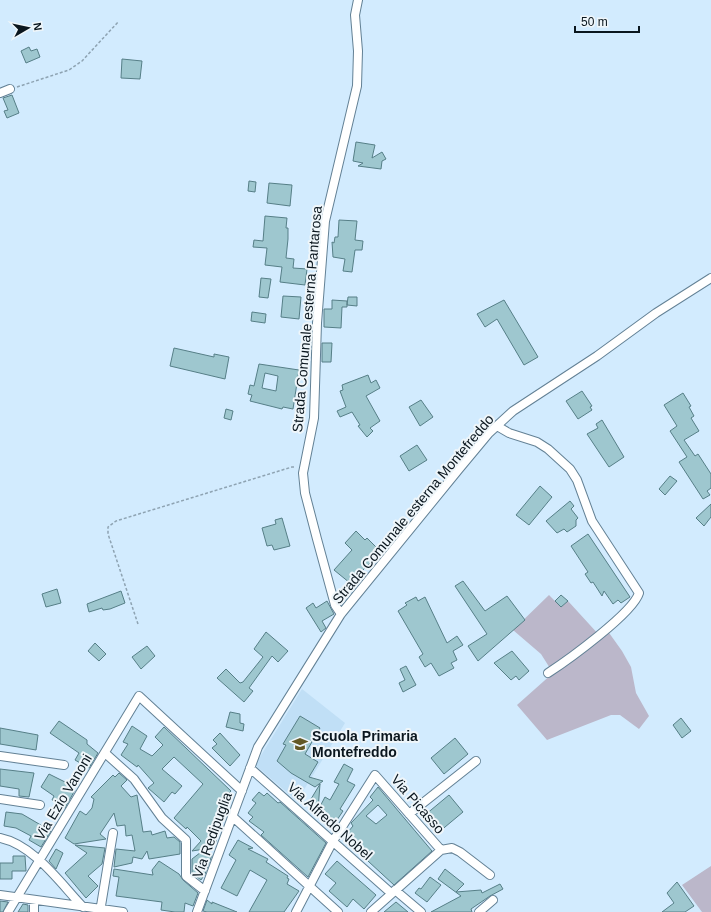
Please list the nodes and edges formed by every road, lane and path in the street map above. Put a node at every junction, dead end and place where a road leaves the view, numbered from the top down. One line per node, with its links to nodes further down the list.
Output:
1 (358, 0): 7 (street, Strada Comunale esterna Pantarosa)
2 (119, 21): 3 (path)
3 (10, 89): 4 (street)
4 (0, 93)
5 (711, 278): 6 (street, Strada Comunale esterna Montefreddo)
6 (497, 426): 8 (street, Strada Comunale esterna Montefreddo); 10 (street)
7 (304, 469): 8 (street, Strada Comunale esterna Pantarosa); 9 (path)
8 (341, 614): 15 (street, Strada Comunale esterna Montefreddo)
9 (138, 624)
10 (548, 673)
11 (105, 753): 16 (street, Via Ezio Vanoni); 25 (street, Via Ezio Vanoni); 28 (street)
12 (0, 756): 14 (street)
13 (476, 761): 19 (street)
14 (64, 765)
15 (250, 768): 16 (street, Via Redipuglia); 23 (street, Via Alfredo Nobel)
16 (242, 791): 20 (street, Via Redipuglia)
17 (0, 799): 18 (street)
18 (40, 805)
19 (409, 814): 23 (street, Via Picasso); 24 (street, Via Picasso)
20 (233, 817): 27 (street); 28 (street, Via Redipuglia)
21 (113, 833): 35 (street)
22 (0, 838): 25 (street)
23 (334, 841): 27 (street); 29 (street, Via Alfredo Nobel)
24 (441, 850): 26 (street); 29 (street)
25 (39, 861): 31 (street, Via Ezio Vanoni); 34 (street)
26 (490, 875)
27 (310, 886): 40 (street); 41 (street)
28 (205, 891): 39 (street, Via Redipuglia)
29 (393, 892): 42 (street); 43 (street, Via Alfredo Nobel)
30 (0, 895): 31 (street)
31 (17, 897): 32 (street); 36 (street, Via Ezio Vanoni)
32 (34, 900): 34 (street); 37 (street)
33 (493, 900): 44 (street)
34 (85, 909): 35 (street)
35 (100, 910): 38 (street)
36 (8, 912)
37 (34, 912)
38 (123, 912)
39 (197, 912)
40 (296, 912)
41 (338, 912)
42 (371, 912)
43 (421, 912)
44 (479, 912)

